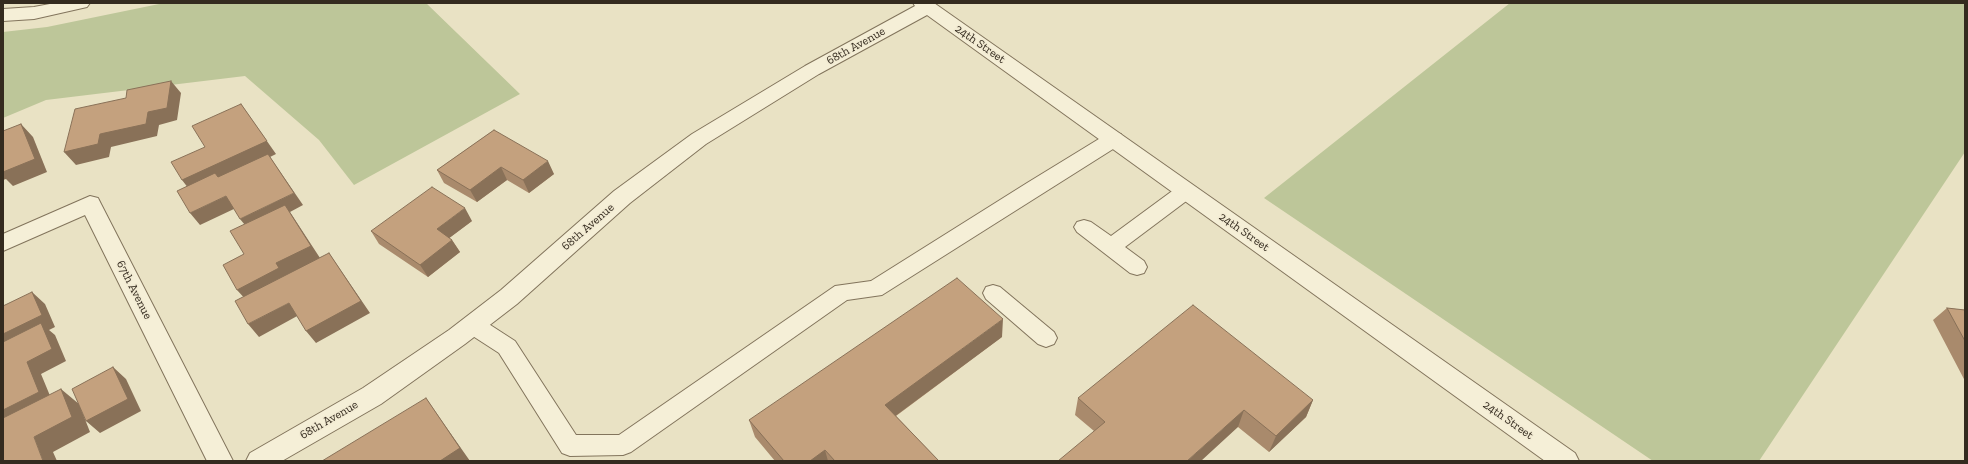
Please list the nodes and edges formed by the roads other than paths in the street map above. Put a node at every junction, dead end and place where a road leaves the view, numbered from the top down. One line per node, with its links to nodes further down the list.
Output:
1 (81, 3): 3 (street)
2 (928, 4): 4 (street, 24th Street); 11 (street, 68th Avenue)
3 (3, 15)
4 (1114, 139): 5 (street, 24th Street); 11 (lane)
5 (1186, 191): 8 (lane); 15 (street, 24th Street)
6 (1084, 227): 8 (lane)
7 (3, 243): 13 (street, 67th Avenue)
8 (1111, 247): 9 (lane)
9 (1137, 267)
10 (993, 293): 12 (lane)
11 (472, 325): 14 (street, 68th Avenue)
12 (1046, 338)
13 (220, 461)
14 (259, 461)
15 (1566, 461)

